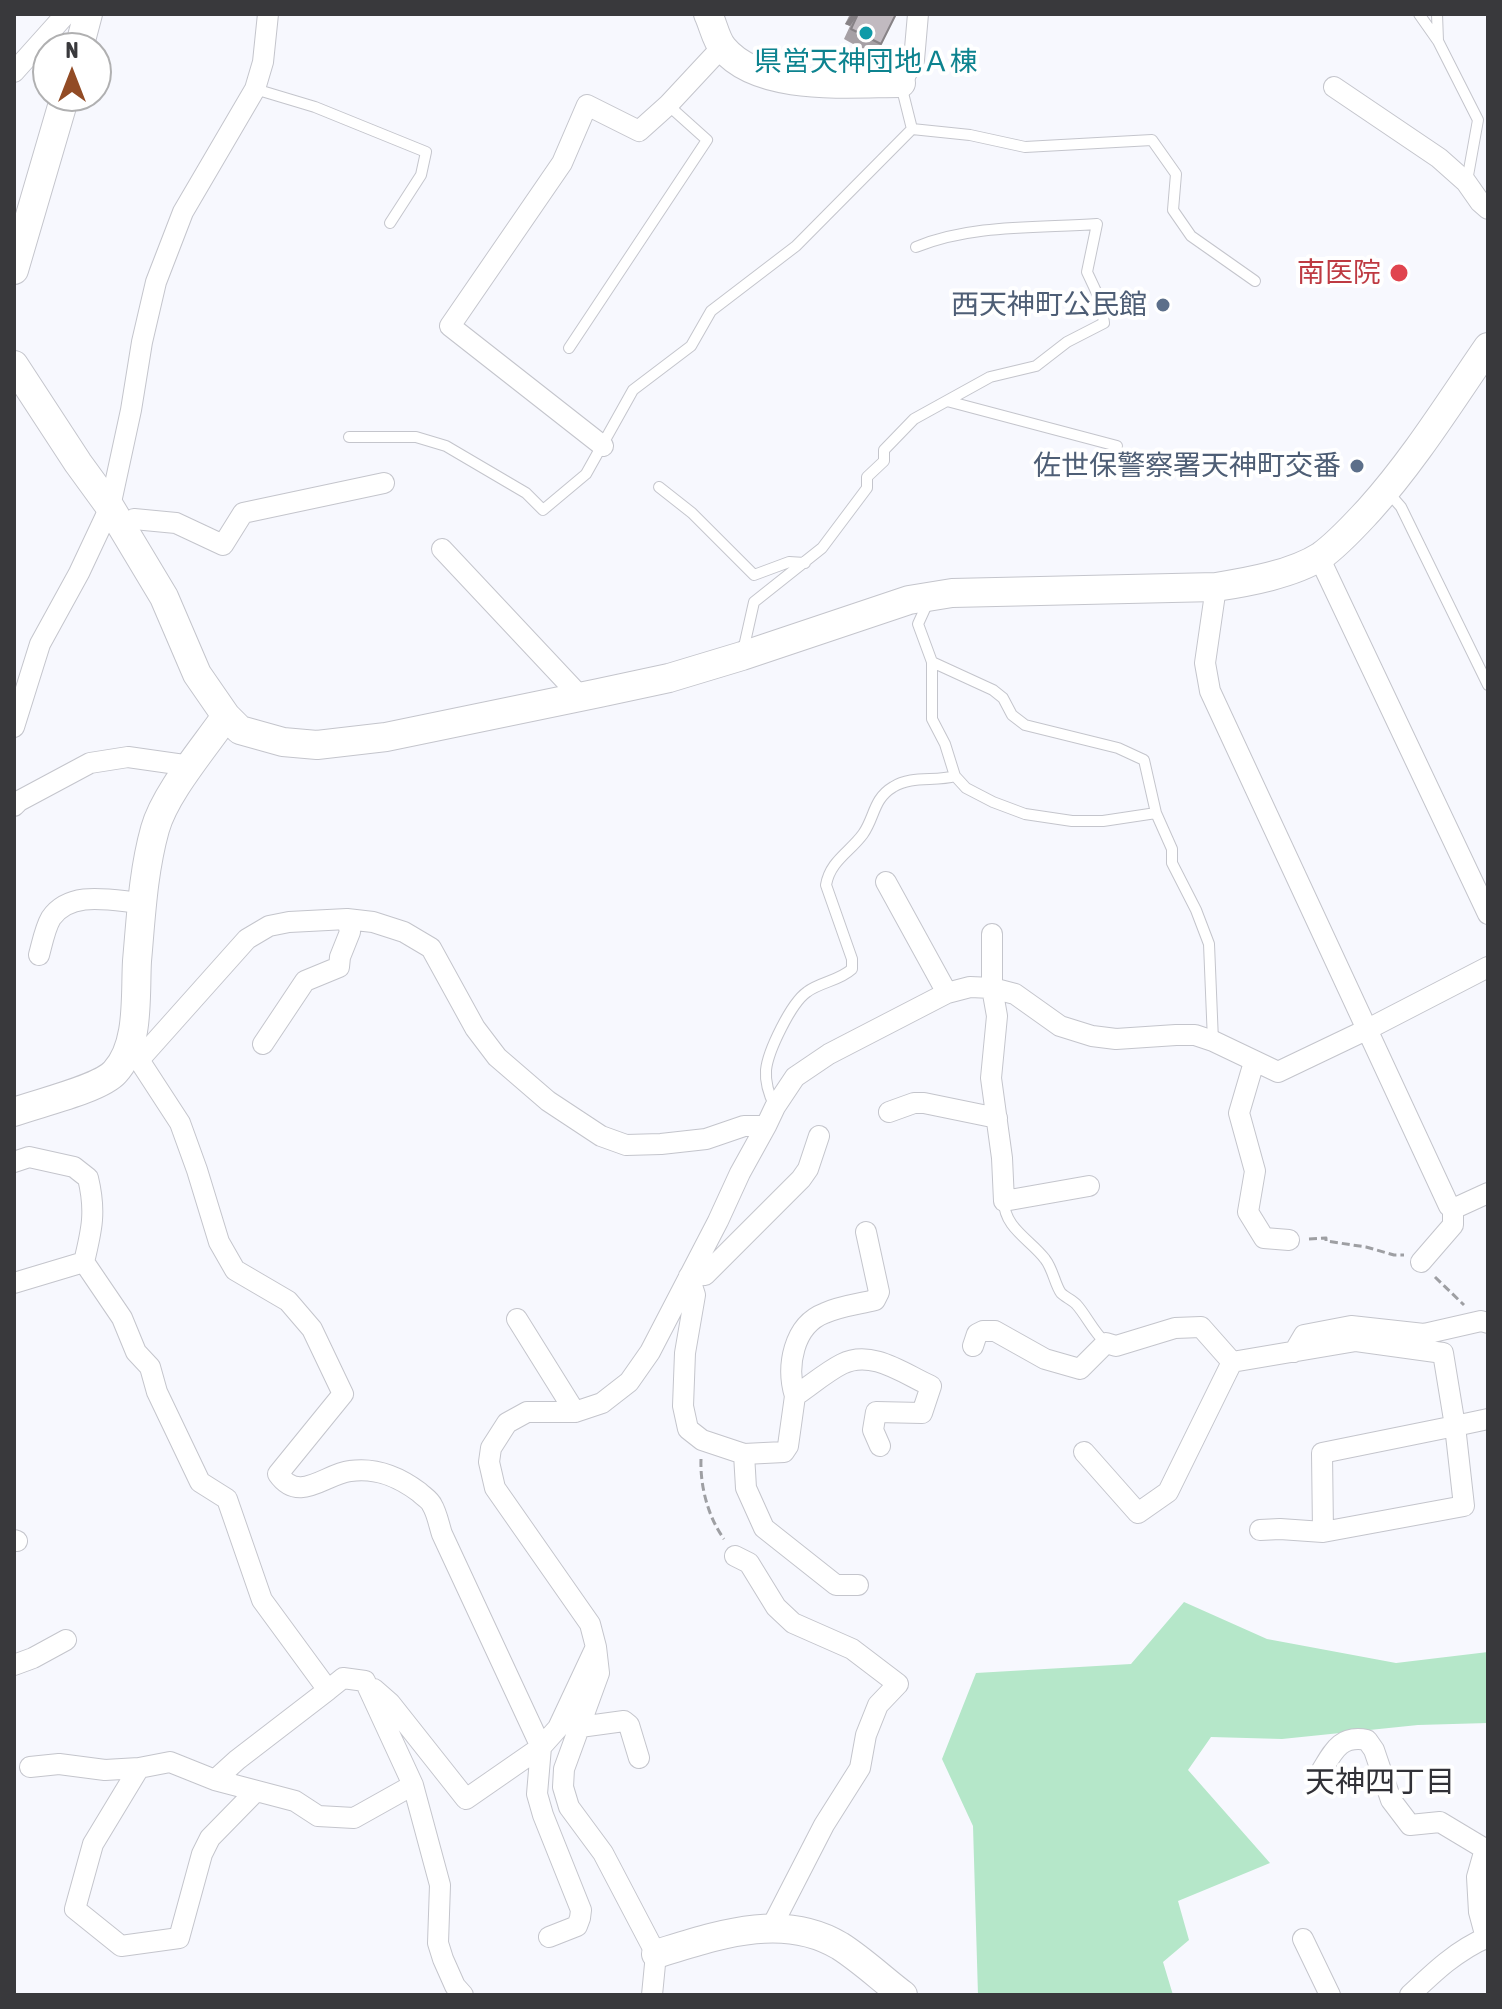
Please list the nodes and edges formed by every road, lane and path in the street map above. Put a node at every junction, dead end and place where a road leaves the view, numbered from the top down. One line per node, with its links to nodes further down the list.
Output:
1 (66, 14): 9 (street)
2 (268, 14): 12 (street)
3 (708, 14): 8 (street)
4 (918, 14): 10 (street)
5 (1419, 14): 7 (lane)
6 (1437, 14): 7 (lane)
7 (1438, 41): 16 (lane)
8 (722, 47): 10 (street); 13 (street)
9 (14, 72)
10 (901, 83): 15 (lane)
11 (1334, 87): 16 (street)
12 (255, 89): 18 (lane); 32 (street)
13 (668, 105): 23 (lane); 27 (street)
14 (60, 112): 20 (street)
15 (912, 129): 21 (lane); 27 (lane)
16 (1466, 182): 17 (street)
17 (1488, 209)
18 (390, 223)
19 (916, 247): 25 (lane)
20 (14, 270)
21 (1255, 281)
22 (1488, 347): 31 (street)
23 (569, 348)
24 (14, 365): 32 (street)
25 (947, 401): 28 (lane); 35 (lane)
26 (349, 437): 27 (lane)
27 (603, 446)
28 (1117, 446)
29 (384, 483): 32 (street)
30 (659, 487): 35 (lane)
31 (1387, 490): 34 (street); 40 (lane)
32 (116, 518): 42 (street); 43 (street)
33 (442, 549): 41 (street)
34 (1319, 557): 36 (street); 50 (street)
35 (805, 563): 38 (lane)
36 (1216, 587): 37 (street); 57 (street)
37 (931, 596): 38 (street); 39 (lane)
38 (742, 656): 41 (street)
39 (932, 662): 45 (lane); 47 (lane)
40 (1488, 685)
41 (580, 696): 42 (street)
42 (226, 716): 44 (street)
43 (14, 727)
44 (191, 766): 46 (street); 49 (street)
45 (955, 776): 47 (lane); 62 (lane)
46 (14, 806)
47 (1156, 813): 58 (lane)
48 (886, 882): 56 (street)
49 (143, 903): 53 (street); 60 (street)
50 (1488, 914)
51 (347, 919): 59 (street); 60 (street); 66 (street)
52 (992, 934): 55 (street)
53 (39, 955)
54 (1488, 967): 57 (street)
55 (992, 988): 56 (street); 58 (street); 65 (street)
56 (947, 993): 62 (street)
57 (1368, 1029): 61 (street); 72 (street)
58 (1213, 1041): 61 (street)
59 (263, 1044)
60 (133, 1059): 63 (street); 103 (street)
61 (1254, 1062): 74 (street)
62 (775, 1107): 66 (street)
63 (14, 1112)
64 (889, 1112): 65 (street)
65 (997, 1118): 71 (street)
66 (766, 1126): 77 (street)
67 (819, 1136): 77 (street)
68 (14, 1162): 75 (street)
69 (1089, 1186): 71 (street)
70 (1488, 1193): 72 (street)
71 (1004, 1201): 81 (lane)
72 (1453, 1209): 76 (street)
73 (866, 1232): 85 (street)
74 (1289, 1240): 76 (path)
75 (84, 1262): 78 (street); 101 (street)
76 (1421, 1262): 80 (path)
77 (689, 1276): 86 (street); 89 (street)
78 (14, 1283)
79 (517, 1319): 86 (street)
80 (1478, 1324): 83 (street)
81 (1106, 1343): 82 (street); 84 (street)
82 (973, 1346)
83 (1294, 1352): 84 (street); 88 (street)
84 (1232, 1362): 91 (street)
85 (795, 1396): 90 (street); 92 (street)
86 (575, 1412): 98 (street)
87 (1488, 1419): 88 (street)
88 (1455, 1426): 94 (street); 94 (street)
89 (702, 1440): 92 (street); 95 (path)
90 (880, 1446)
91 (1084, 1452)
92 (744, 1454): 96 (street)
93 (1260, 1530): 94 (street)
94 (1323, 1532)
95 (735, 1556): 111 (street)
96 (858, 1585)
97 (66, 1640): 99 (street)
98 (596, 1647): 102 (street); 103 (street)
99 (14, 1665)
100 (365, 1681): 101 (street); 103 (street); 109 (street)
101 (328, 1690): 108 (street)
102 (580, 1727): 104 (street); 115 (street)
103 (541, 1747): 112 (street)
104 (639, 1758)
105 (30, 1767): 106 (street)
106 (139, 1768): 108 (street); 110 (street)
107 (1322, 1770): 113 (street)
108 (215, 1780): 110 (street)
109 (413, 1785): 110 (street); 116 (street)
110 (256, 1791)
111 (771, 1928): 115 (street); 118 (street)
112 (549, 1937)
113 (1487, 1938): 120 (street)
114 (1303, 1939): 119 (street)
115 (656, 1954): 117 (street)
116 (463, 1995)
117 (652, 1995)
118 (903, 1995)
119 (1330, 1995)
120 (1410, 1995)

